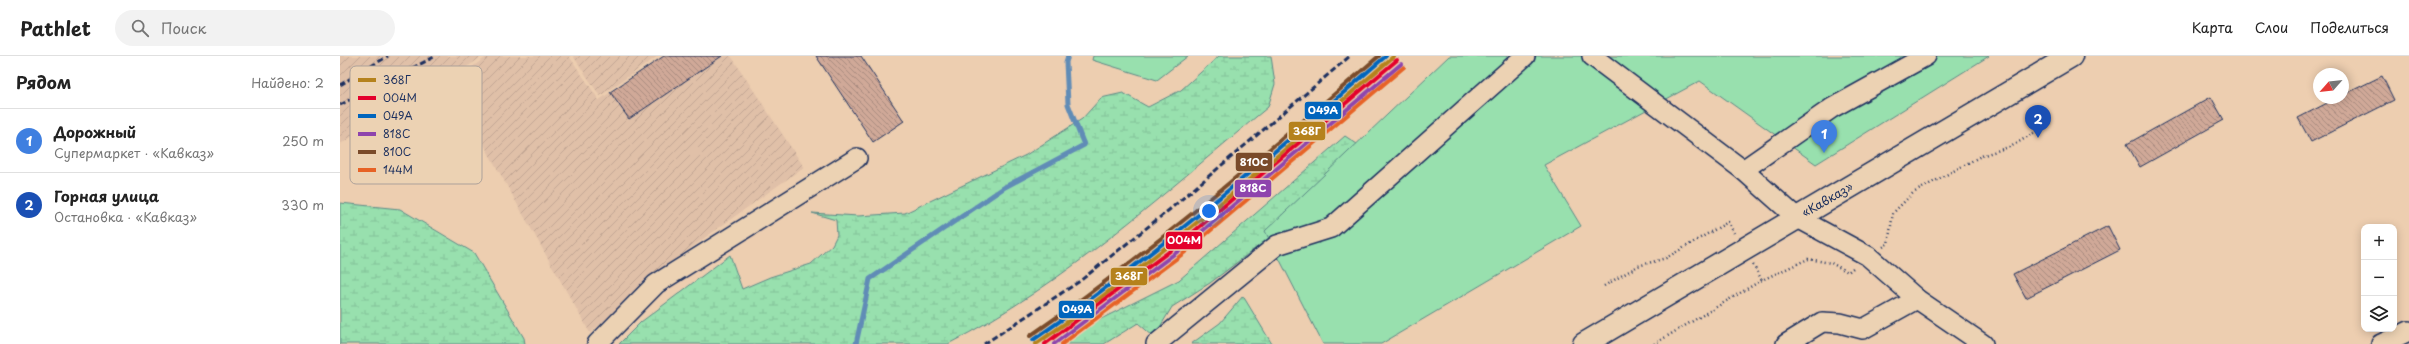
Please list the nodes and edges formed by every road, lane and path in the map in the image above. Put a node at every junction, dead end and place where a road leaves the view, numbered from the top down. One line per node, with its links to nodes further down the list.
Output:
1 (1525, 56): 15 (street)
2 (1592, 56): 6 (street)
3 (1926, 56): 6 (street)
4 (2071, 56): 7 (highway, «Кавказ»)
5 (856, 158): 14 (street)
6 (1743, 170): 7 (street)
7 (1796, 217): 8 (highway, «Кавказ»); 11 (street)
8 (1743, 250): 9 (path); 10 (path); 16 (highway, «Кавказ»)
9 (1762, 280)
10 (1604, 286)
11 (1917, 299): 13 (street); 17 (street)
12 (2409, 331): 18 (street)
13 (1975, 341)
14 (597, 344)
15 (1156, 344)
16 (1584, 344)
17 (1786, 344)
18 (2381, 344)

